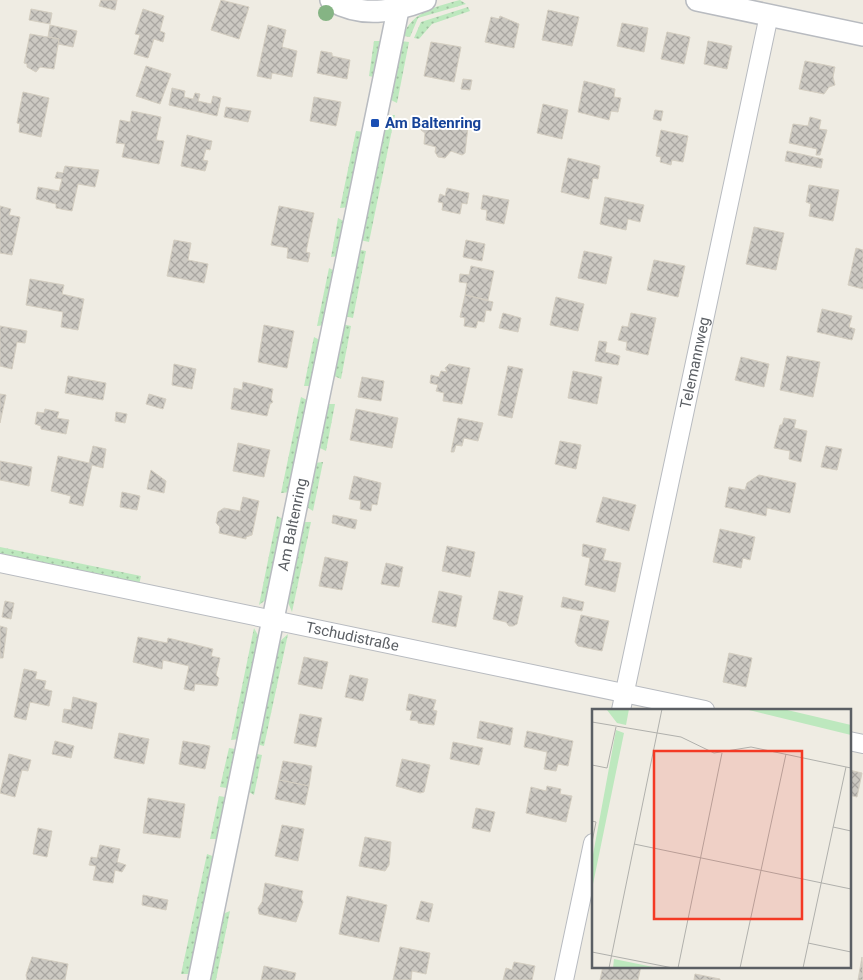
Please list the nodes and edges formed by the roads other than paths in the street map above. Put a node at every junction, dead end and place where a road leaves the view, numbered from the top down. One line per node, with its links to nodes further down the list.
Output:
1 (331, 0): 4 (street)
2 (425, 0): 4 (street)
3 (697, 0): 5 (street)
4 (398, 10): 8 (street, Am Baltenring)
5 (769, 16): 6 (street); 9 (street, Telemannweg)
6 (863, 35)
7 (0, 563): 8 (street, Tschudistraße)
8 (274, 620): 9 (street, Tschudistraße); 14 (street, Am Baltenring)
9 (623, 702): 10 (street, Tschudistraße)
10 (695, 709)
11 (850, 741): 12 (street)
12 (863, 744)
13 (592, 848): 15 (street)
14 (199, 980)
15 (564, 980)

